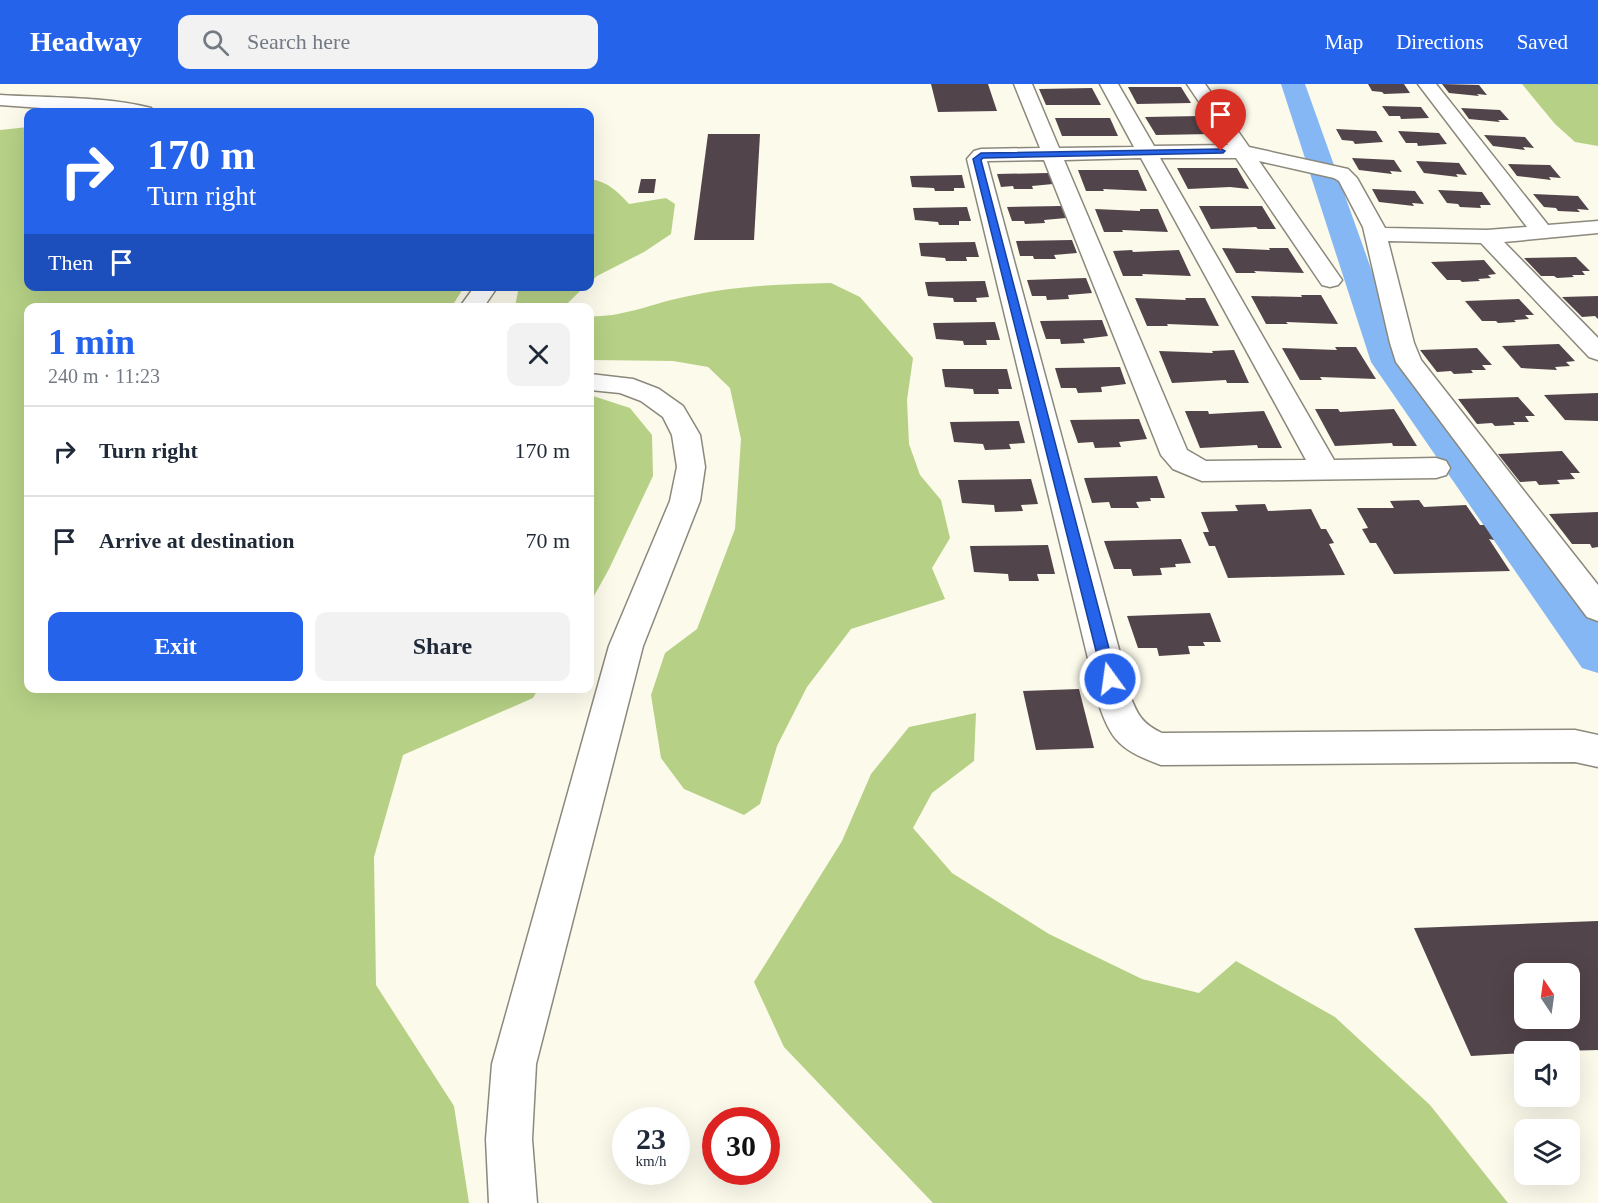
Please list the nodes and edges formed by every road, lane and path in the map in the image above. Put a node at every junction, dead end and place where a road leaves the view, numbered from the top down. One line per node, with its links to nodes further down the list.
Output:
1 (1023, 84): 9 (street)
2 (1109, 84): 7 (street)
3 (1196, 84): 8 (street)
4 (1427, 84): 11 (street)
5 (0, 100): 6 (street)
6 (112, 108)
7 (1148, 152): 8 (street); 9 (street); 18 (street)
8 (1243, 152): 12 (street); 14 (street)
9 (1054, 154): 18 (street); 20 (street)
10 (1598, 227): 11 (street)
11 (1542, 232): 13 (street)
12 (1376, 234): 13 (street); 19 (street)
13 (1487, 237): 15 (street)
14 (1330, 280)
15 (1598, 352)
16 (594, 382): 21 (street)
17 (1436, 468): 18 (street)
18 (1325, 469)
19 (1598, 608)
20 (1598, 751)
21 (513, 1203)

